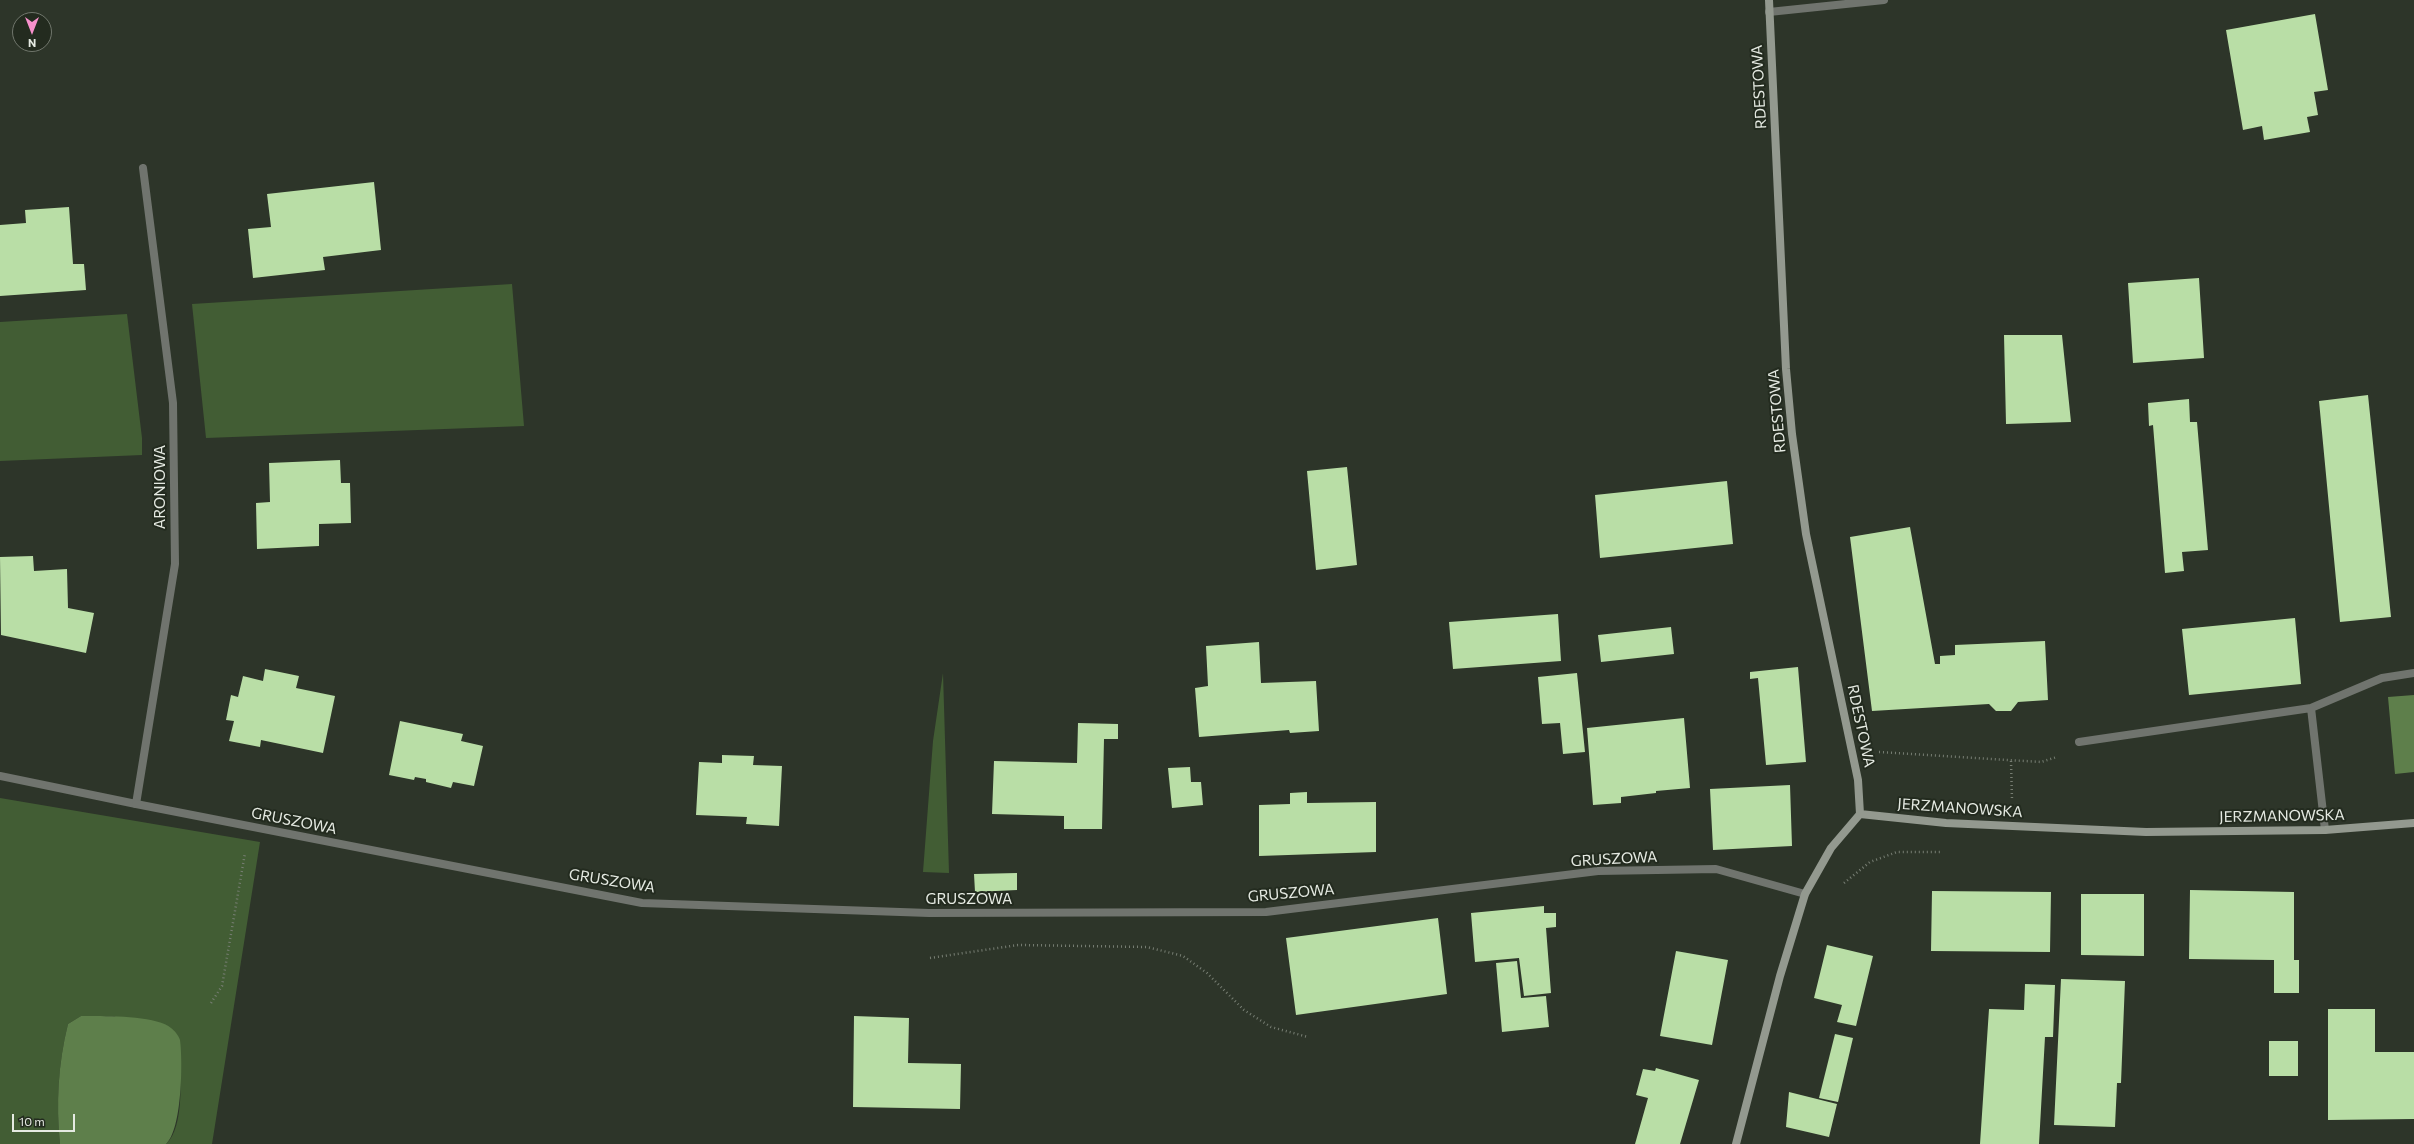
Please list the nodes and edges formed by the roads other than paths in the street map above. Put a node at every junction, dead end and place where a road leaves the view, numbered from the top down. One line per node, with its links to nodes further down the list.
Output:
1 (1769, 0): 3 (street, RDESTOWA)
2 (1884, 0): 3 (street)
3 (1770, 12): 10 (street, RDESTOWA)
4 (143, 168): 9 (street, ARONIOWA)
5 (2414, 673): 6 (street)
6 (2311, 708): 7 (street); 12 (street)
7 (2079, 742)
8 (0, 776): 9 (street, GRUSZOWA)
9 (136, 804): 13 (street, GRUSZOWA)
10 (1860, 814): 12 (street, JERZMANOWSKA); 13 (street)
11 (2414, 824): 12 (street, JERZMANOWSKA)
12 (2325, 830)
13 (1805, 894): 14 (street)
14 (1736, 1144)

